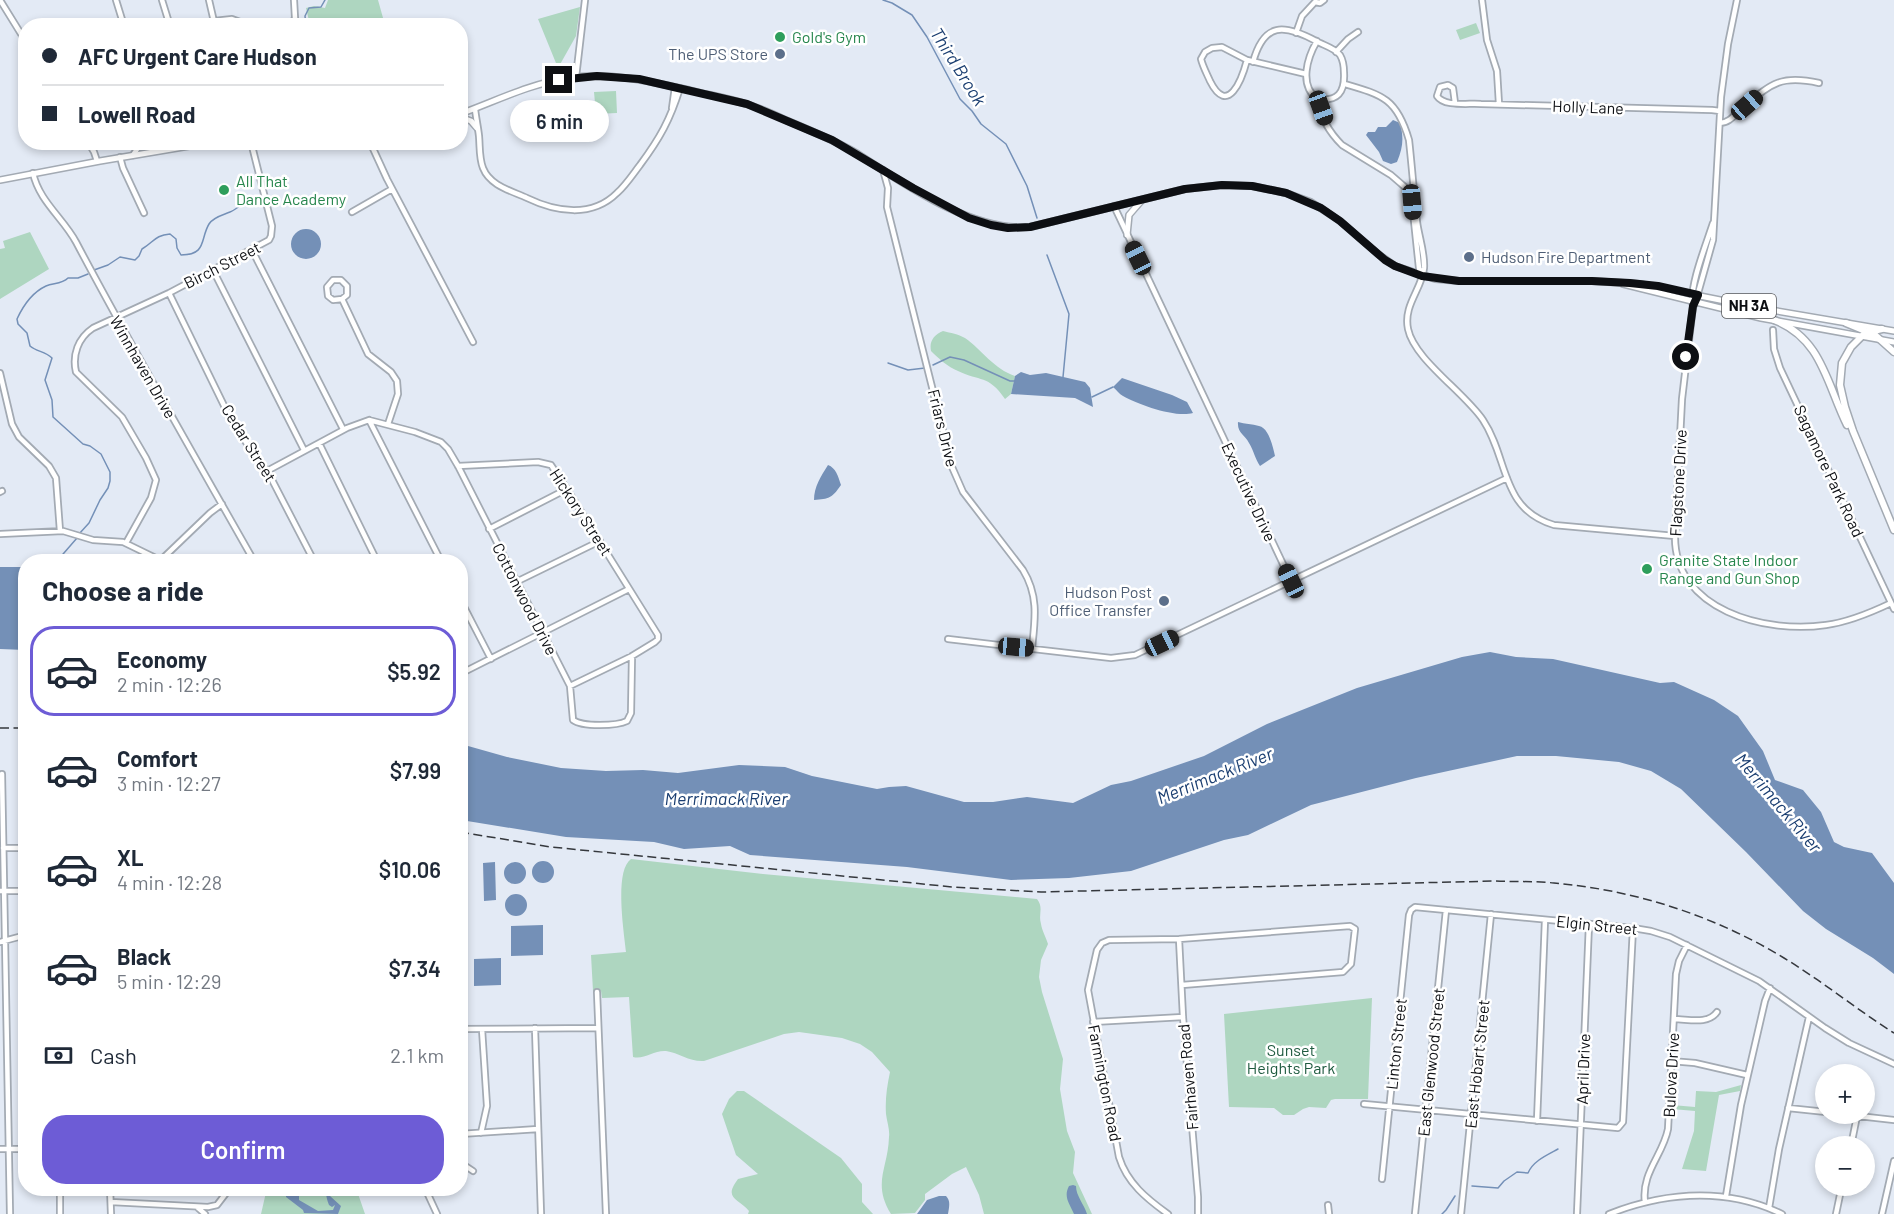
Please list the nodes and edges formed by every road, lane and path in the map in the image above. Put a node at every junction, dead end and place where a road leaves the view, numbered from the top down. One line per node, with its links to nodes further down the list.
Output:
1 (0, 0): 15 (street)
2 (116, 0): 11 (street)
3 (162, 0): 12 (street)
4 (209, 0): 13 (street)
5 (294, 0): 14 (street)
6 (585, 0): 23 (street)
7 (1324, 0): 10 (street)
8 (1482, 0): 29 (street)
9 (1737, 0): 31 (street, Flagstone Drive)
10 (1314, 1): 17 (street)
11 (122, 18)
12 (168, 18)
13 (214, 18)
14 (295, 18)
15 (18, 29)
16 (1358, 32): 19 (street)
17 (1296, 33): 18 (street); 21 (street)
18 (1317, 41): 19 (street); 22 (street)
19 (1336, 52): 25 (street)
20 (1247, 60): 20 (street); 21 (street)
21 (1254, 62): 22 (street)
22 (1306, 74): 27 (street)
23 (576, 77): 26 (main road, NH 3A); 30 (main road, NH 3A)
24 (1820, 83): 34 (street)
25 (1345, 84): 27 (street); 48 (street)
26 (677, 87): 35 (street); 44 (main road, NH 3A)
27 (1320, 99): 50 (street)
28 (1455, 103): 28 (street); 29 (street, Holly Lane)
29 (1499, 104): 31 (street, Holly Lane)
30 (475, 109): 32 (main road, NH 3A); 35 (street)
31 (1720, 111): 34 (street, Flagstone Drive)
32 (468, 112)
33 (468, 120): 35 (main road)
34 (1719, 123): 62 (street, Flagstone Drive)
35 (477, 128)
36 (93, 150): 43 (street)
37 (136, 150): 41 (street)
38 (164, 150): 41 (main road)
39 (253, 150): 57 (street, Birch Street)
40 (374, 150): 51 (street)
41 (133, 155): 42 (main road)
42 (120, 157): 43 (main road); 55 (street)
43 (97, 161): 45 (main road)
44 (883, 170): 46 (main road, NH 3A); 49 (street, Friars Drive)
45 (33, 173): 47 (main road); 65 (street, Winnhaven Drive)
46 (897, 179): 49 (street); 53 (main road, NH 3A)
47 (0, 180)
48 (1414, 187): 50 (street); 59 (street)
49 (888, 188): 111 (street, Friars Drive)
50 (1406, 188): 59 (street)
51 (392, 189): 54 (street); 74 (street)
52 (1146, 198): 53 (main road, NH 3A); 56 (main road); 59 (main road, NH 3A)
53 (1114, 206): 56 (street, Executive Drive)
54 (352, 212)
55 (144, 213)
56 (1127, 235): 103 (street, Executive Drive)
57 (252, 250): 58 (street, Birch Street); 81 (street)
58 (213, 270): 61 (street, Birch Street); 83 (street)
59 (1422, 276): 60 (main road, NH 3A); 87 (street)
60 (1616, 282): 62 (main road, NH 3A); 64 (main road, NH 3A)
61 (169, 293): 65 (street, Birch Street); 86 (street, Cedar Street)
62 (1696, 295): 64 (street, Flagstone Drive); 67 (main road, NH 3A)
63 (342, 299): 63 (street); 80 (street)
64 (1694, 304): 66 (main road, NH 3A); 94 (street, Flagstone Drive)
65 (115, 318): 89 (street, Winnhaven Drive); 96 (street, Birch Street)
66 (1774, 320): 72 (main road, NH 3A); 84 (highway)
67 (1846, 323): 68 (main road, NH 3A); 70 (highway)
68 (1882, 329): 70 (highway); 71 (main road, NH 3A)
69 (1773, 330): 106 (street, Sagamore Park Road)
70 (1868, 331): 72 (highway); 73 (highway)
71 (1894, 331)
72 (1860, 336): 73 (main road, NH 3A); 84 (highway)
73 (1883, 340): 75 (main road, NH 3A); 76 (highway)
74 (472, 342)
75 (1894, 342)
76 (1894, 352)
77 (0, 373): 78 (street)
78 (1, 380): 92 (street)
79 (369, 420): 80 (street, Cottonwood Drive); 81 (street); 102 (street)
80 (388, 424): 85 (street, Cottonwood Drive)
81 (343, 429): 82 (street)
82 (319, 443): 83 (street); 101 (street)
83 (304, 450): 86 (street)
84 (1863, 458): 91 (highway)
85 (458, 466): 88 (street, Hickory Street); 90 (street, Cottonwood Drive)
86 (267, 471): 100 (street, Cedar Street)
87 (1507, 478): 94 (street); 103 (street)
88 (567, 489): 90 (street); 95 (street, Hickory Street)
89 (222, 504): 98 (street); 99 (street, Winnhaven Drive)
90 (489, 529): 104 (street, Cottonwood Drive)
91 (1894, 530)
92 (60, 531): 93 (street); 96 (street)
93 (0, 534)
94 (1675, 536): 106 (street, Flagstone Drive)
95 (600, 541): 104 (street); 105 (street, Hickory Street)
96 (126, 543): 97 (street)
97 (147, 554)
98 (168, 554)
99 (250, 554)
100 (310, 554)
101 (374, 554)
102 (437, 554)
103 (1291, 581): 111 (street)
104 (516, 582): 109 (street, Cottonwood Drive)
105 (629, 589): 109 (street); 112 (street, Hickory Street)
106 (1891, 603): 107 (street, Sagamore Park Road)
107 (1894, 609)
108 (468, 614): 113 (street)
109 (542, 633): 113 (street); 115 (street, Cottonwood Drive)
110 (948, 639): 111 (street)
111 (1032, 648)
112 (632, 656): 115 (street); 115 (street, Cottonwood Drive)
113 (491, 659): 114 (street)
114 (468, 670)
115 (570, 686)
116 (2, 774): 117 (street)
117 (1, 804): 118 (street)
118 (2, 848): 119 (street); 120 (street)
119 (18, 848)
120 (2, 891): 121 (street); 130 (street)
121 (18, 891)
122 (1412, 909): 123 (street, Elgin Street); 148 (street, Linton Street)
123 (1446, 910): 124 (street, Elgin Street); 150 (street, East Glenwood Street)
124 (1491, 914): 125 (street, Elgin Street); 152 (street, East Hobart Street)
125 (1545, 920): 126 (street, Elgin Street); 155 (street)
126 (1589, 924): 127 (street, Elgin Street); 156 (street, April Drive)
127 (1633, 928): 131 (street, Elgin Street); 156 (street)
128 (18, 937): 130 (street)
129 (1179, 939): 132 (street, Fairhaven Road); 132 (street); 139 (street, Farmington Road)
130 (2, 941): 161 (street)
131 (1687, 945): 133 (street, Elgin Street); 138 (street, Bulova Drive)
132 (1182, 985): 136 (street, Fairhaven Road)
133 (1770, 988): 137 (street, Elgin Street); 146 (street)
134 (597, 992): 141 (street)
135 (1717, 1012): 138 (street)
136 (1183, 1017): 139 (street); 186 (street, Fairhaven Road)
137 (1809, 1017): 145 (street, Elgin Street); 149 (street)
138 (1674, 1019): 144 (street, Bulova Drive)
139 (1093, 1022): 185 (street, Farmington Road)
140 (535, 1028): 141 (street); 143 (street); 157 (street)
141 (598, 1028): 184 (street)
142 (468, 1029): 143 (street)
143 (482, 1029): 158 (street)
144 (1671, 1061): 146 (street); 174 (street, Bulova Drive)
145 (1894, 1064)
146 (1748, 1075): 171 (street)
147 (1364, 1104): 148 (street)
148 (1389, 1106): 150 (street); 166 (street, Linton Street)
149 (1788, 1108): 151 (street); 177 (street)
150 (1426, 1110): 152 (street); 188 (street, East Glenwood Street)
151 (1815, 1111)
152 (1472, 1114): 155 (street); 189 (street, East Hobart Street)
153 (1875, 1118): 154 (street)
154 (1894, 1120)
155 (1536, 1121): 156 (street)
156 (1580, 1125): 190 (street, April Drive)
157 (538, 1130): 158 (street); 183 (street)
158 (481, 1133): 159 (street)
159 (468, 1134)
160 (0, 1149): 161 (street)
161 (8, 1149): 162 (street); 178 (street)
162 (18, 1149)
163 (1894, 1161): 194 (street)
164 (468, 1168): 165 (street)
165 (474, 1171)
166 (1382, 1179)
167 (60, 1196): 179 (street)
168 (111, 1196): 173 (street)
169 (224, 1196): 176 (street)
170 (429, 1196): 182 (street)
171 (1726, 1196): 174 (street); 177 (street)
172 (1840, 1196): 193 (street)
173 (111, 1202): 176 (street); 180 (street)
174 (1645, 1202): 191 (street)
175 (1328, 1205): 187 (street)
176 (197, 1207): 181 (street)
177 (1769, 1208): 192 (street)
178 (10, 1214)
179 (60, 1214)
180 (111, 1214)
181 (205, 1214)
182 (437, 1214)
183 (541, 1214)
184 (606, 1214)
185 (1168, 1214)
186 (1198, 1214)
187 (1329, 1214)
188 (1415, 1214)
189 (1461, 1214)
190 (1577, 1214)
191 (1609, 1214)
192 (1782, 1214)
193 (1836, 1214)
194 (1882, 1214)

